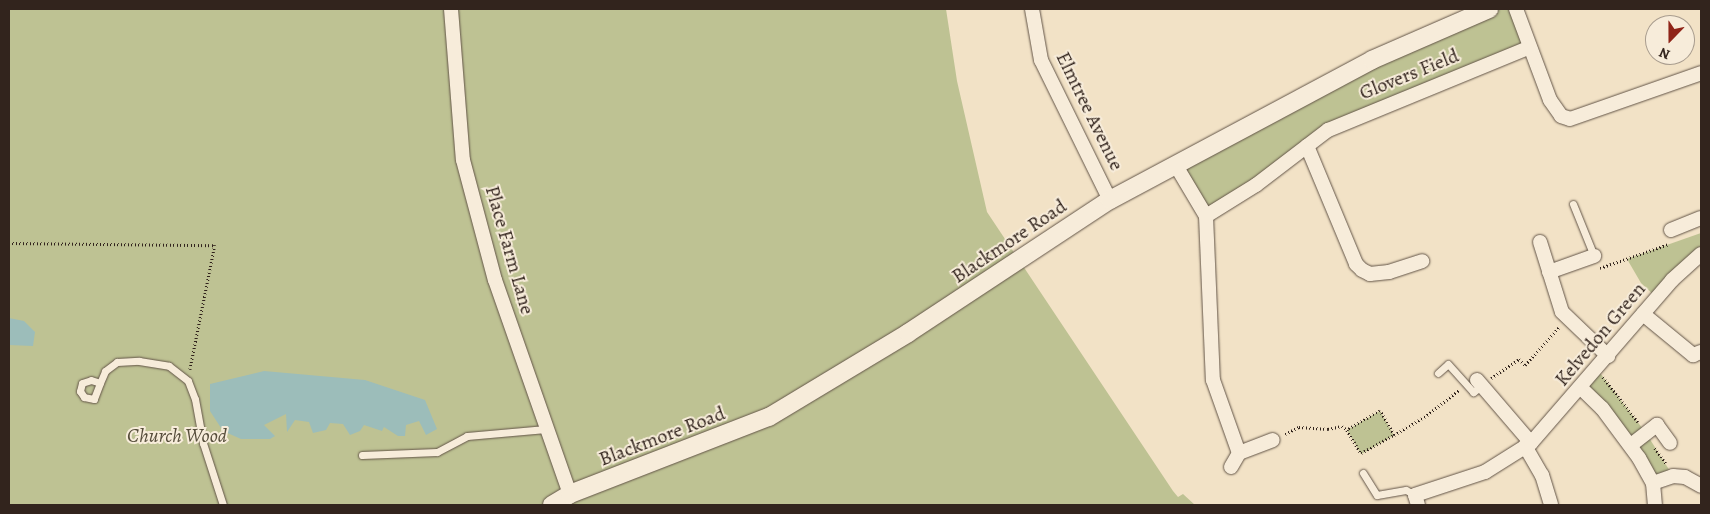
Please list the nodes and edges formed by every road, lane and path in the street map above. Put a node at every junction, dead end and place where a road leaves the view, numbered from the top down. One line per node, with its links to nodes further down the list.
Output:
1 (451, 9): 30 (street, Place Farm Lane)
2 (1032, 9): 9 (street, Elmtree Avenue)
3 (1490, 9): 8 (street, Blackmore Road)
4 (1516, 9): 5 (street)
5 (1530, 47): 6 (street); 7 (street, Glovers Field)
6 (1701, 73)
7 (1307, 146): 11 (street, Glovers Field); 18 (street)
8 (1175, 164): 9 (street, Blackmore Road); 11 (street)
9 (1110, 200): 45 (street, Blackmore Road)
10 (1573, 204): 17 (lane)
11 (1206, 216): 38 (street)
12 (1701, 218): 13 (street)
13 (1674, 236): 17 (path)
14 (1540, 242): 19 (street)
15 (9, 243): 26 (path)
16 (1701, 254): 20 (street, Kelvedon Green)
17 (1594, 256): 19 (street)
18 (1422, 261)
19 (1549, 272): 21 (street)
20 (1643, 314): 22 (street); 23 (street, Kelvedon Green)
21 (1567, 318): 23 (street); 28 (path)
22 (1701, 352)
23 (1608, 356): 24 (street, Kelvedon Green)
24 (1597, 369): 29 (street, Kelvedon Green); 32 (path)
25 (1438, 373): 28 (lane)
26 (188, 381): 27 (lane); 47 (lane)
27 (100, 383)
28 (1475, 384): 33 (path); 36 (street)
29 (1581, 388): 36 (street, Kelvedon Green); 37 (street)
30 (546, 429): 39 (lane); 45 (street, Place Farm Lane)
31 (1347, 430): 33 (path); 33 (path); 34 (path)
32 (1646, 434): 35 (street); 37 (street); 42 (path)
33 (1394, 435)
34 (1273, 440): 38 (street)
35 (1670, 442)
36 (1528, 445): 46 (street, Kelvedon Green); 49 (street)
37 (1631, 445): 43 (street)
38 (1240, 453): 40 (street)
39 (362, 455)
40 (1231, 468)
41 (1363, 473): 46 (lane)
42 (1673, 476): 43 (street); 44 (street)
43 (1654, 483): 50 (street)
44 (1701, 486)
45 (570, 494): 48 (street, Blackmore Road)
46 (1416, 500)
47 (223, 505)
48 (552, 505)
49 (1551, 505)
50 (1655, 505)

